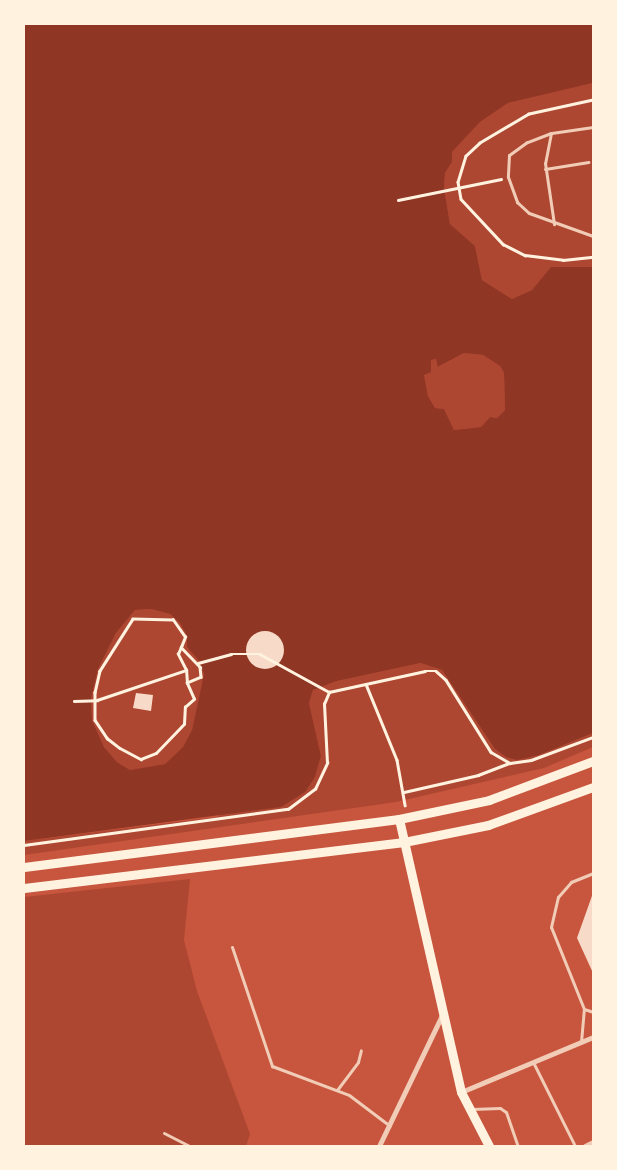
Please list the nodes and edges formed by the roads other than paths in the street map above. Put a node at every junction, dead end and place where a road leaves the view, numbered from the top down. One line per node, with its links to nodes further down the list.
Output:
1 (593, 126): 2 (lane)
2 (551, 133): 4 (lane); 5 (lane)
3 (588, 162): 4 (lane)
4 (545, 169): 5 (lane)
5 (554, 224): 6 (lane)
6 (593, 236)
7 (593, 761): 9 (main road)
8 (593, 787): 10 (main road)
9 (399, 819): 10 (main road); 11 (main road)
10 (404, 842): 13 (main road); 17 (main road)
11 (24, 867)
12 (593, 873): 15 (lane)
13 (24, 888)
14 (232, 947): 22 (lane)
15 (584, 1009): 16 (lane); 19 (lane)
16 (593, 1012)
17 (442, 1014): 23 (main road); 25 (street)
18 (593, 1038): 19 (street)
19 (581, 1042): 21 (street)
20 (361, 1050): 22 (lane)
21 (533, 1062): 23 (street); 32 (lane)
22 (337, 1090): 25 (lane)
23 (462, 1092): 24 (main road)
24 (468, 1109): 30 (main road); 31 (lane)
25 (390, 1126): 29 (street)
26 (164, 1133): 28 (lane)
27 (593, 1142): 33 (street)
28 (189, 1146)
29 (379, 1146)
30 (489, 1146)
31 (518, 1146)
32 (574, 1146)
33 (585, 1146)

